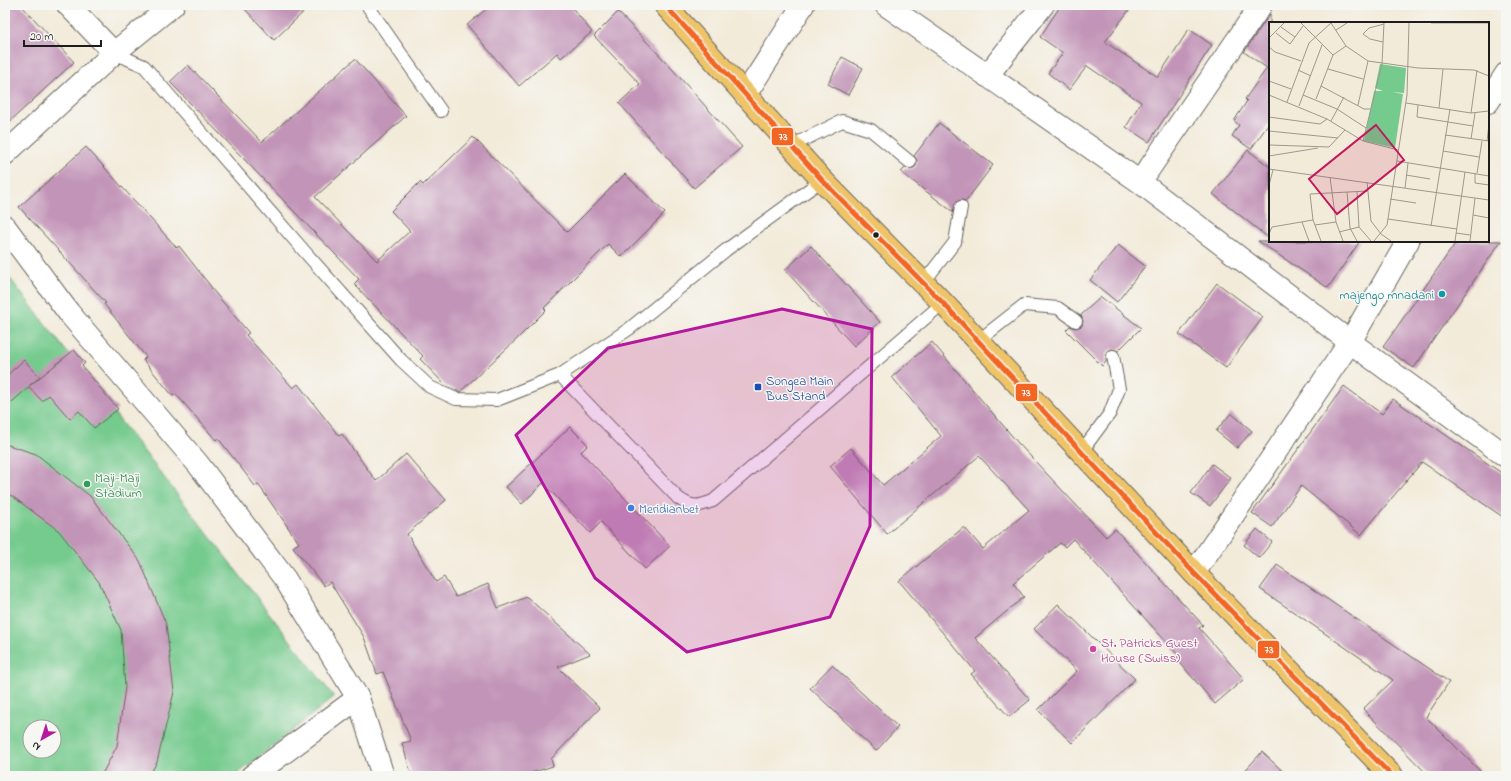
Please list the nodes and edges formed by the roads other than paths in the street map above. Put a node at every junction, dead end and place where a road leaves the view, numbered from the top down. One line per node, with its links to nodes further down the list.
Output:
1 (68, 5): 9 (street)
2 (173, 5): 9 (street)
3 (367, 5): 14 (lane)
4 (665, 5): 12 (highway)
5 (803, 5): 12 (street)
6 (886, 5): 11 (street)
7 (1043, 5): 11 (street)
8 (1261, 5): 19 (street)
9 (114, 53): 16 (street); 29 (lane)
10 (1506, 74): 13 (street)
11 (987, 76): 19 (street)
12 (745, 95): 15 (highway)
13 (1489, 100)
14 (441, 111)
15 (791, 146): 17 (lane); 18 (highway)
16 (5, 154)
17 (910, 162)
18 (822, 180): 23 (highway); 29 (lane)
19 (1140, 182): 27 (street)
20 (961, 207): 23 (lane)
21 (5, 227): 33 (street)
22 (1407, 242): 27 (street)
23 (922, 283): 24 (highway)
24 (943, 304): 26 (highway); 29 (lane)
25 (1076, 320): 26 (lane)
26 (978, 341): 30 (highway)
27 (1350, 342): 31 (street); 32 (street)
28 (1113, 356): 30 (lane)
29 (560, 374)
30 (1081, 452): 32 (highway)
31 (1506, 456)
32 (1194, 574): 36 (highway)
33 (358, 698): 34 (street); 35 (street)
34 (252, 776)
35 (383, 776)
36 (1392, 776)

